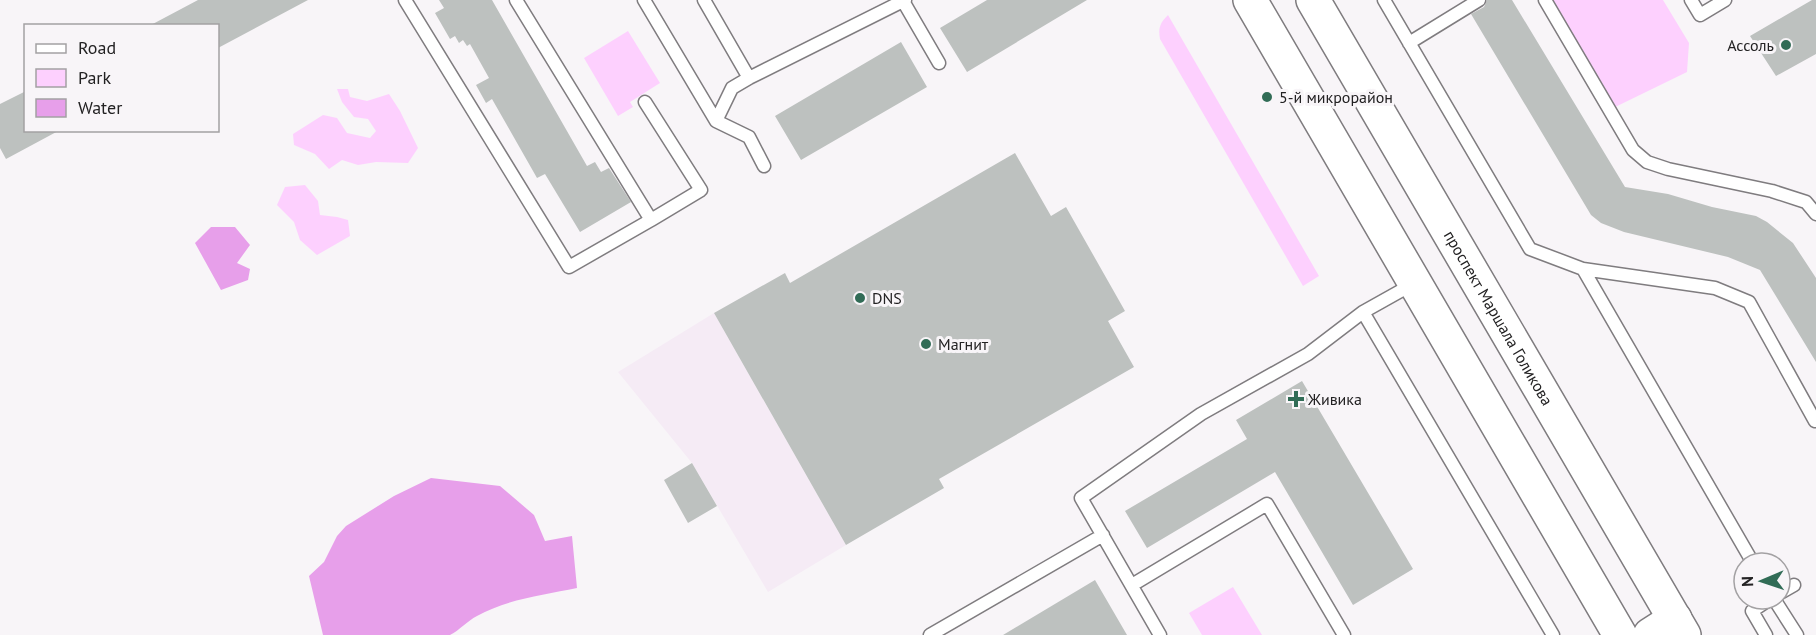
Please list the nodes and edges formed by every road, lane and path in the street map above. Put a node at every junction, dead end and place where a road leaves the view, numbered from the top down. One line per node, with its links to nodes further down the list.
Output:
1 (405, 0): 20 (lane)
2 (516, 0): 20 (lane)
3 (644, 0): 17 (lane)
4 (704, 0): 15 (lane)
5 (1250, 0): 22 (main road)
6 (1313, 0): 30 (main road, проспект Маршала Голикова)
7 (1384, 0): 13 (lane)
8 (1479, 0): 13 (lane)
9 (1545, 0): 19 (lane)
10 (1691, 0): 11 (lane)
11 (1725, 0)
12 (904, 1): 14 (lane); 15 (lane)
13 (1409, 43): 21 (lane)
14 (939, 63)
15 (749, 78): 17 (lane)
16 (645, 102): 20 (lane)
17 (716, 121): 18 (lane)
18 (764, 166)
19 (1816, 214)
20 (651, 220)
21 (1583, 269): 24 (lane); 26 (lane)
22 (1415, 283): 23 (lane); 35 (main road)
23 (1363, 312): 25 (lane); 34 (lane)
24 (1816, 420)
25 (1103, 535): 27 (lane); 31 (lane)
26 (1747, 551)
27 (1132, 585): 32 (lane); 33 (lane)
28 (1752, 611): 36 (lane)
29 (1780, 611): 37 (lane)
30 (1669, 630)
31 (930, 635)
32 (1160, 635)
33 (1344, 635)
34 (1553, 635)
35 (1620, 635)
36 (1766, 635)
37 (1797, 635)

